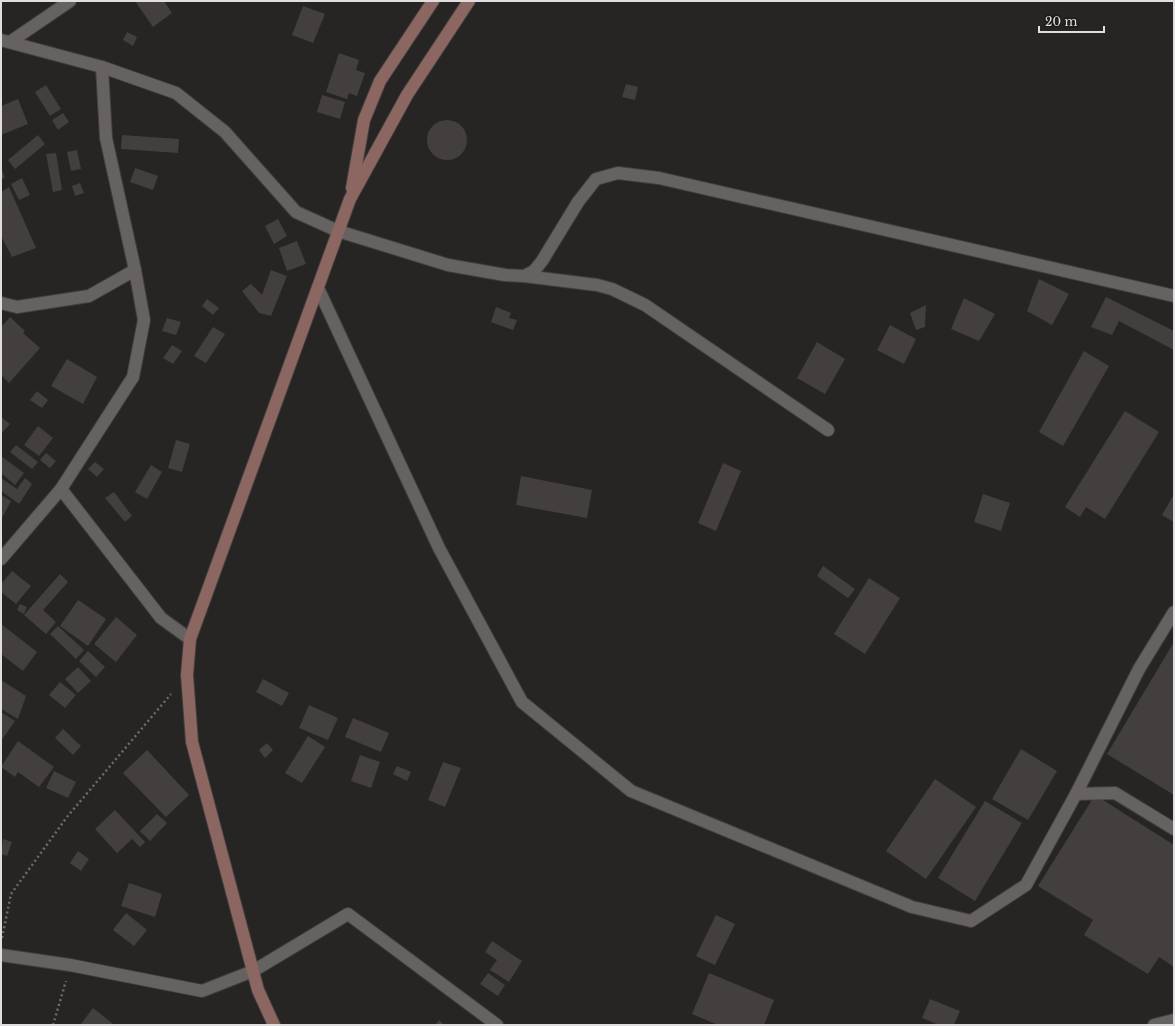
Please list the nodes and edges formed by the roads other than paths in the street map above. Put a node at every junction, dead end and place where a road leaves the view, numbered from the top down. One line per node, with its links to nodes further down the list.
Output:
1 (70, 1): 4 (street)
2 (433, 1): 6 (main road)
3 (469, 1): 6 (main road)
4 (6, 41): 5 (street)
5 (102, 67): 7 (street); 8 (street)
6 (350, 199): 7 (main road)
7 (338, 231): 9 (street); 10 (main road)
8 (135, 270): 12 (street); 14 (street)
9 (524, 276): 11 (street); 13 (street)
10 (318, 288): 17 (main road); 18 (street)
11 (1174, 296)
12 (1, 303)
13 (828, 430)
14 (61, 489): 15 (street); 17 (street)
15 (1, 559)
16 (1174, 612): 18 (street)
17 (190, 639): 21 (main road)
18 (1076, 794): 19 (street)
19 (1174, 829)
20 (1, 955): 21 (street)
21 (253, 971): 23 (main road); 24 (street)
22 (1174, 1020): 25 (street)
23 (274, 1025)
24 (497, 1025)
25 (1154, 1025)

